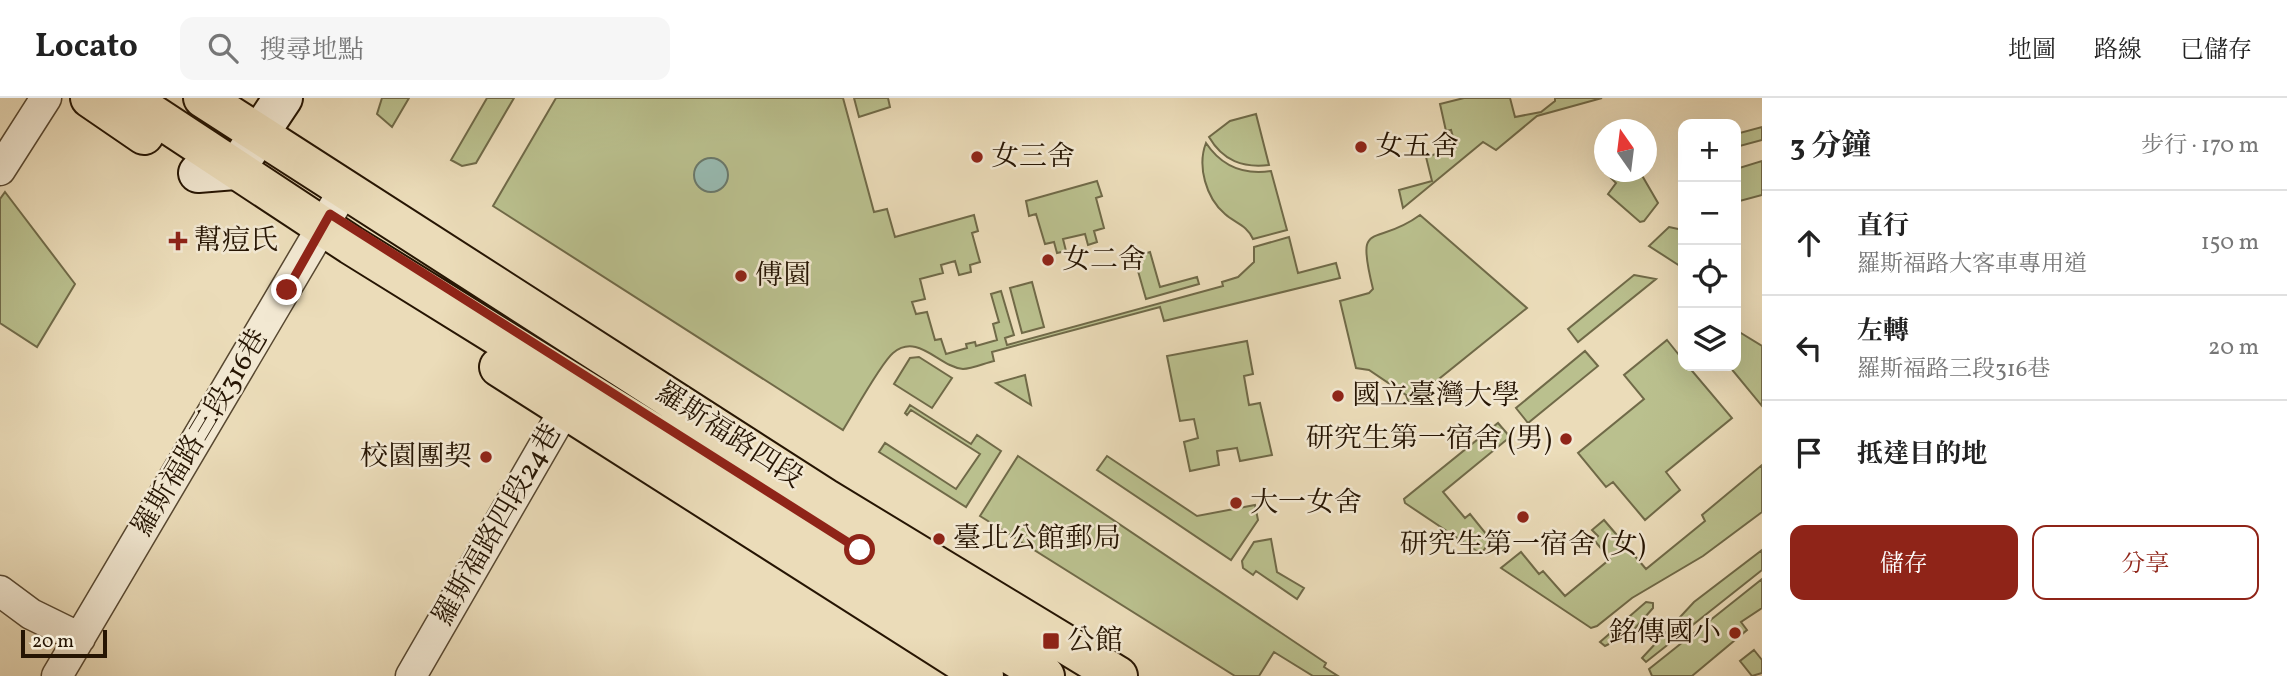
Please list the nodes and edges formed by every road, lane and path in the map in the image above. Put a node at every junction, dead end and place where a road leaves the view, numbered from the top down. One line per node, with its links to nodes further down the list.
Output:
1 (46, 98): 8 (street)
2 (90, 98): 7 (main road)
3 (128, 98): 6 (main road)
4 (154, 98): 6 (main road)
5 (283, 98): 7 (main road)
6 (199, 111): 7 (main road); 7 (main road)
7 (234, 158): 9 (main road); 9 (main road)
8 (0, 170)
9 (329, 215): 10 (main road); 12 (street, 羅斯福路三段316巷); 16 (main road); 17 (main road); 18 (main road, 羅斯福路四段)
10 (564, 411): 14 (street, 羅斯福路四段24巷); 15 (main road)
11 (0, 591): 12 (street)
12 (80, 638): 13 (street, 羅斯福路三段316巷)
13 (57, 676)
14 (411, 676)
15 (984, 676)
16 (1045, 676)
17 (1071, 676)
18 (1118, 676)

